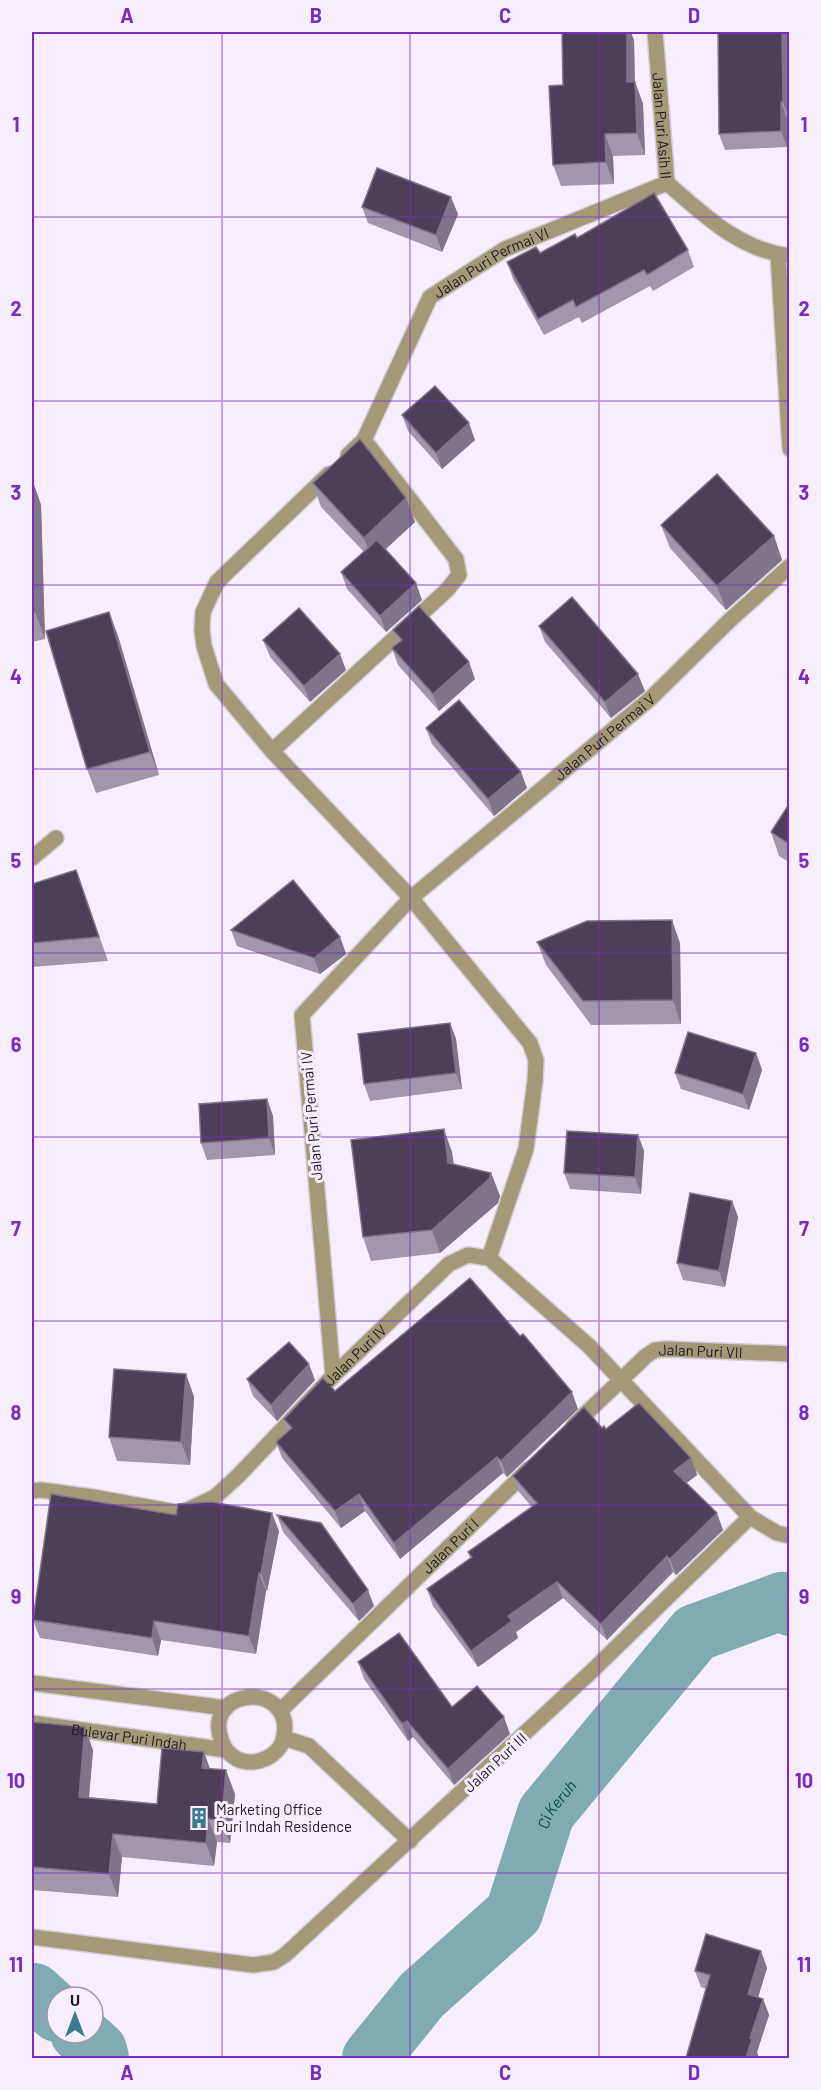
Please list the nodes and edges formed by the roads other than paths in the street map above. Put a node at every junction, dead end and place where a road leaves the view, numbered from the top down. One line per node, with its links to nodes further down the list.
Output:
1 (655, 32): 2 (street, Jalan Puri Asih II)
2 (667, 183): 3 (street, Jalan Puri Asih II); 4 (street, Jalan Puri Permai VI)
3 (784, 256): 5 (street)
4 (364, 440): 7 (street); 7 (street)
5 (789, 449)
6 (789, 566): 10 (street, Jalan Puri Permai V)
7 (272, 751): 10 (street)
8 (56, 838): 9 (street)
9 (32, 858)
10 (411, 898): 11 (street); 13 (street, Jalan Puri Permai IV)
11 (489, 1258): 13 (street, Jalan Puri IV); 14 (street)
12 (789, 1354): 14 (street, Jalan Puri VII)
13 (333, 1376): 17 (street, Jalan Puri IV)
14 (621, 1379): 15 (street); 18 (street)
15 (562, 1436)
16 (537, 1461): 22 (street, Jalan Puri I)
17 (32, 1491)
18 (750, 1517): 19 (street); 26 (street, Jalan Puri III)
19 (789, 1536)
20 (32, 1683): 21 (street)
21 (226, 1708): 22 (street); 25 (street)
22 (280, 1712): 24 (street)
23 (32, 1723): 25 (street, Bulevar Puri Indah)
24 (284, 1738): 25 (street); 26 (street)
25 (226, 1750)
26 (410, 1841): 27 (street, Jalan Puri III)
27 (32, 1937)

